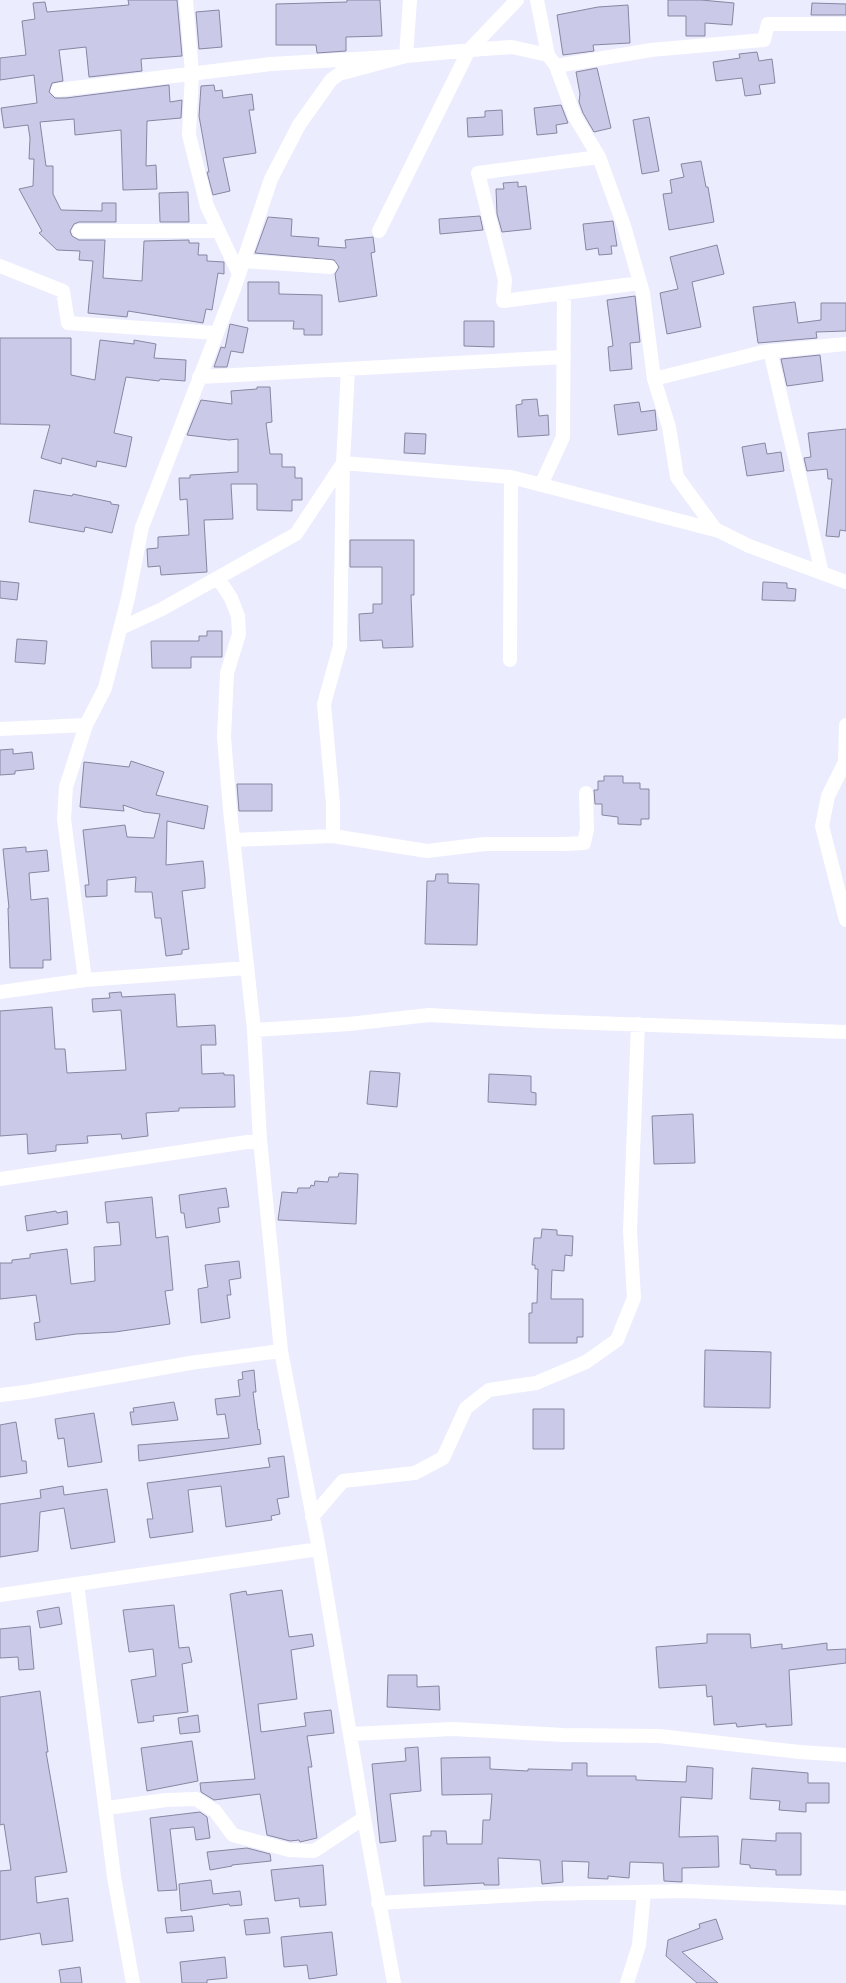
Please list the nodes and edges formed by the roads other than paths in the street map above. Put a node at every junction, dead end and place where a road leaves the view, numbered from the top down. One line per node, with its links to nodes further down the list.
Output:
1 (186, 0): 9 (street)
2 (410, 0): 7 (street)
3 (516, 0): 6 (street)
4 (537, 0): 8 (street)
5 (846, 24): 8 (street)
6 (469, 50): 7 (street); 8 (street); 14 (street)
7 (406, 56): 9 (street); 16 (street)
8 (552, 60): 11 (street)
9 (192, 73): 10 (street); 13 (street)
10 (58, 90)
11 (599, 156): 18 (street); 19 (street)
12 (79, 231): 13 (street)
13 (218, 231): 16 (street)
14 (379, 231)
15 (0, 266): 20 (street)
16 (241, 267): 17 (street); 20 (street)
17 (330, 267)
18 (640, 282): 19 (street); 26 (street)
19 (564, 293): 23 (street)
20 (216, 333): 25 (street)
21 (846, 344): 22 (street)
22 (770, 351): 26 (street); 31 (street)
23 (564, 357): 24 (street); 29 (street)
24 (348, 369): 25 (street); 27 (street)
25 (200, 377): 34 (street)
26 (654, 379): 30 (street)
27 (343, 463): 28 (street); 32 (street); 40 (street)
28 (511, 477): 29 (street); 35 (street)
29 (542, 485): 30 (street)
30 (720, 532): 31 (street)
31 (822, 573): 33 (street)
32 (218, 578): 34 (street); 41 (street)
33 (846, 582)
34 (121, 628): 36 (street)
35 (510, 660)
36 (86, 725): 38 (street); 44 (street)
37 (846, 725): 42 (street)
38 (0, 729)
39 (586, 792): 40 (street)
40 (334, 836): 41 (street)
41 (233, 840): 43 (street)
42 (846, 920)
43 (247, 968): 44 (street); 47 (street)
44 (85, 980): 45 (street)
45 (0, 992)
46 (638, 1024): 47 (street); 48 (street); 53 (street)
47 (254, 1030): 49 (street)
48 (846, 1032)
49 (260, 1140): 50 (street); 51 (street)
50 (0, 1179)
51 (281, 1351): 52 (street); 53 (street)
52 (0, 1395)
53 (312, 1517): 54 (street)
54 (319, 1549): 55 (street); 57 (street)
55 (77, 1584): 56 (street); 59 (street)
56 (0, 1595)
57 (350, 1734): 58 (street); 60 (street)
58 (846, 1755)
59 (107, 1808): 60 (street); 64 (street)
60 (364, 1818): 63 (street)
61 (644, 1892): 62 (street); 63 (street); 66 (street)
62 (846, 1898)
63 (378, 1903): 65 (street)
64 (133, 1983)
65 (394, 1983)
66 (627, 1983)

